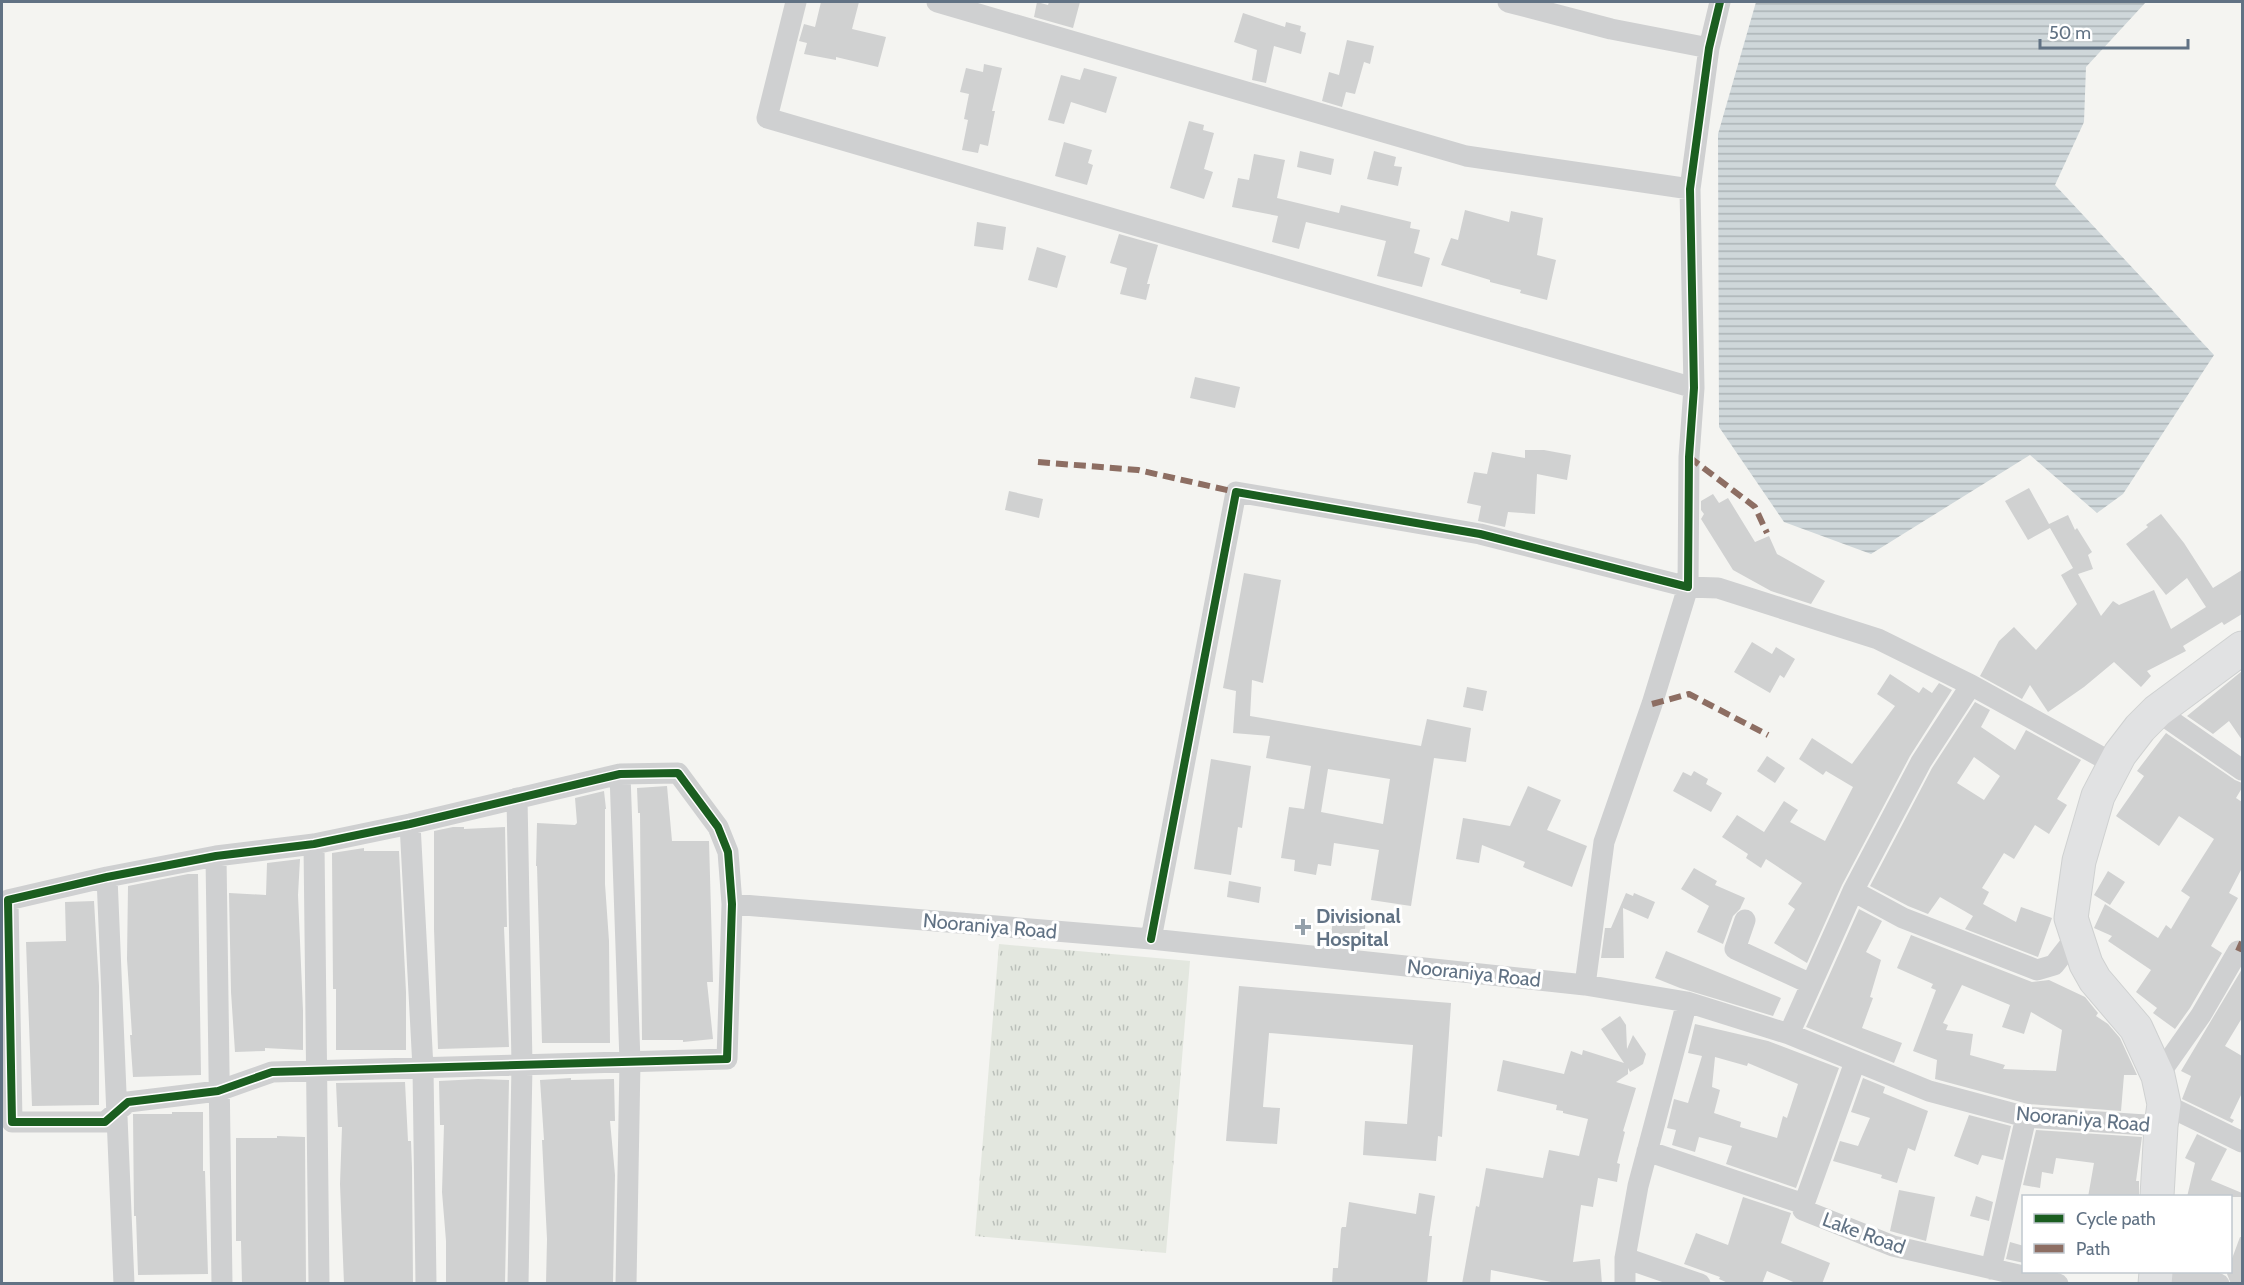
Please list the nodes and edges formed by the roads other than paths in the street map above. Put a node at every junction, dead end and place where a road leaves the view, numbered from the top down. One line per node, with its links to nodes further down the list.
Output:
1 (796, 2): 7 (street)
2 (937, 2): 6 (street)
3 (1508, 2): 5 (street)
4 (1720, 2): 5 (street)
5 (1709, 48): 6 (street)
6 (1690, 189): 7 (street)
7 (1694, 388): 8 (street)
8 (1688, 586): 10 (street); 24 (street); 27 (street)
9 (2242, 648): 11 (highway)
10 (1971, 685): 12 (street); 20 (street)
11 (2157, 711): 12 (highway); 13 (street)
12 (2114, 764): 23 (highway)
13 (2242, 770)
14 (621, 774): 15 (street); 21 (street); 30 (street)
15 (517, 798): 16 (street); 32 (street)
16 (410, 824): 17 (street); 33 (street)
17 (315, 844): 18 (street); 34 (street)
18 (216, 856): 19 (street); 35 (street)
19 (107, 877): 37 (street); 37 (street)
20 (1853, 891): 23 (street); 26 (street)
21 (732, 904): 24 (street, Nooraniya Road); 30 (street)
22 (1744, 920): 26 (street)
23 (2076, 937): 36 (highway)
24 (1151, 939): 27 (street, Nooraniya Road)
25 (2242, 954): 36 (street)
26 (1811, 984): 29 (street)
27 (1585, 985): 28 (street, Nooraniya Road)
28 (1687, 1002): 29 (street, Nooraniya Road); 40 (street)
29 (1789, 1034): 31 (street, Nooraniya Road)
30 (630, 1062): 32 (street); 51 (street)
31 (1855, 1062): 38 (street, Nooraniya Road); 42 (street)
32 (522, 1065): 33 (street); 50 (street)
33 (423, 1068): 34 (street); 49 (street)
34 (317, 1071): 35 (street); 48 (street)
35 (218, 1090): 37 (street); 47 (street)
36 (2161, 1102): 38 (street, Nooraniya Road); 39 (street); 41 (highway)
37 (116, 1113): 46 (street)
38 (2026, 1117): 44 (street)
39 (2242, 1142)
40 (1647, 1151): 42 (street, Lake Road); 43 (street)
41 (2157, 1195)
42 (1804, 1204): 44 (street, Lake Road)
43 (1626, 1258): 52 (street); 53 (street)
44 (1991, 1269): 54 (street, Lake Road)
45 (2184, 1273): 55 (street)
46 (123, 1284)
47 (222, 1284)
48 (320, 1284)
49 (426, 1284)
50 (518, 1284)
51 (626, 1284)
52 (1625, 1284)
53 (1700, 1284)
54 (2058, 1284)
55 (2219, 1284)

